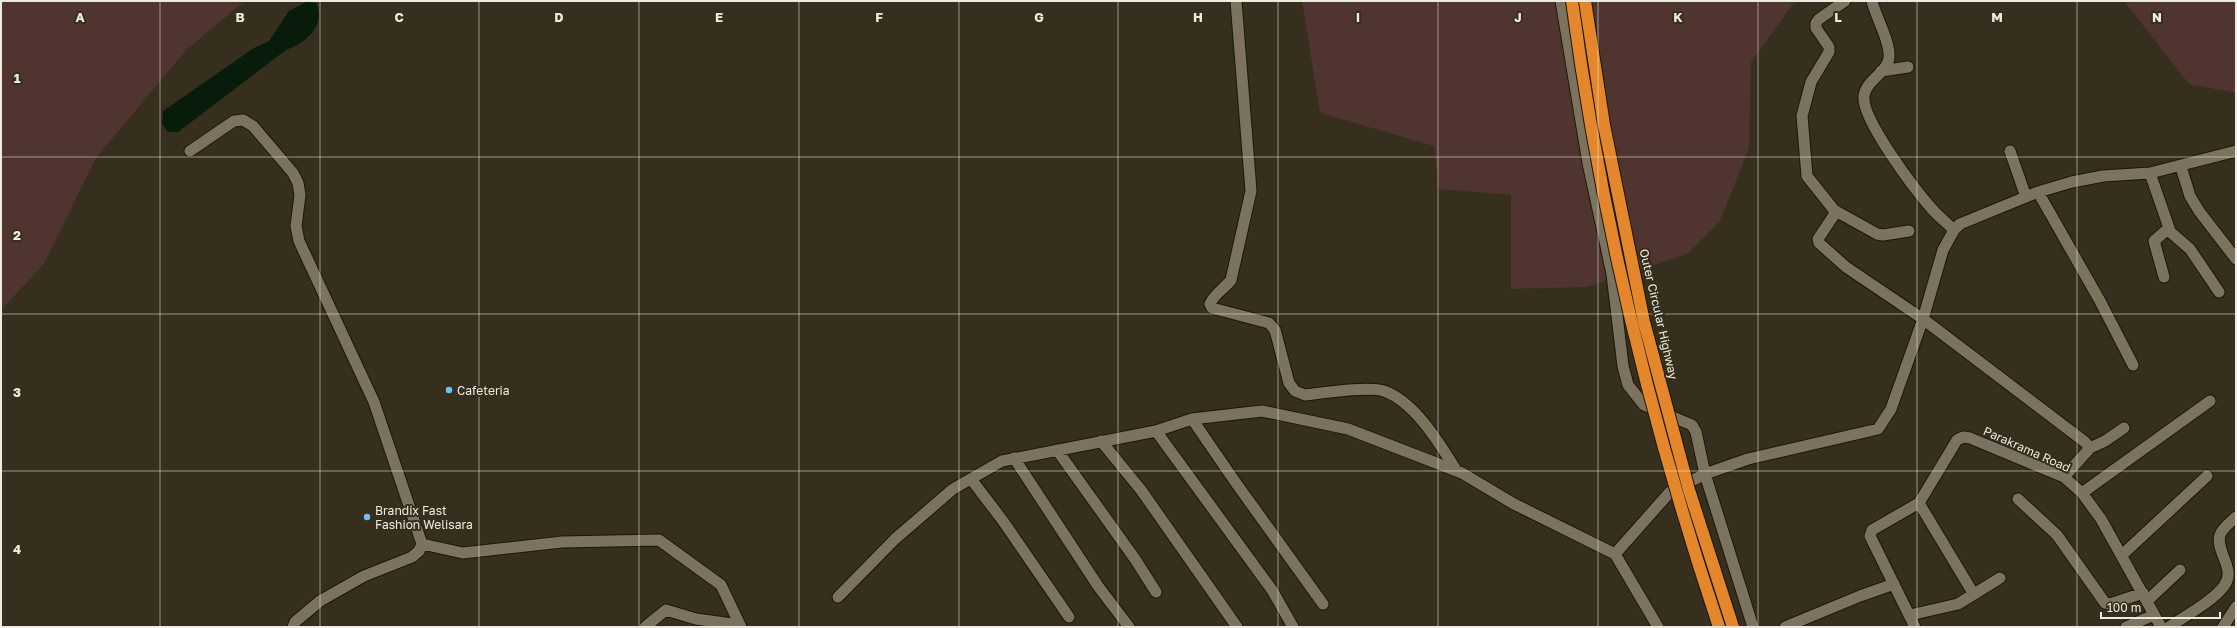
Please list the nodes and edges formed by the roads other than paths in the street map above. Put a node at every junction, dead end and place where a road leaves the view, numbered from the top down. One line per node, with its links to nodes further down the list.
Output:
1 (1236, 1): 33 (street)
2 (1560, 1): 34 (street)
3 (1572, 1): 64 (highway, bridge)
4 (1585, 1): 65 (highway, Outer Circular Highway, bridge)
5 (1844, 1): 16 (street)
6 (1872, 1): 8 (street)
7 (1908, 67): 8 (street)
8 (1881, 71): 17 (street)
9 (190, 151): 42 (street)
10 (2010, 151): 15 (street)
11 (2236, 151): 12 (street)
12 (2180, 167): 13 (street); 20 (street)
13 (2150, 173): 14 (street); 18 (street)
14 (2038, 192): 15 (street); 24 (street)
15 (2026, 197): 17 (street)
16 (1834, 210): 19 (street); 23 (street)
17 (1954, 230): 23 (street)
18 (2168, 230): 21 (street); 22 (street)
19 (1909, 231)
20 (2236, 259)
21 (2164, 277)
22 (2219, 292)
23 (1923, 319): 30 (street); 34 (street)
24 (2133, 365)
25 (2210, 401): 38 (street)
26 (1192, 419): 28 (street); 33 (street); 52 (street)
27 (2124, 428): 30 (street)
28 (1156, 431): 29 (street); 62 (street)
29 (1101, 441): 31 (street); 61 (street)
30 (2090, 448): 36 (street)
31 (1057, 450): 32 (street); 48 (street)
32 (1014, 458): 37 (street); 60 (street)
33 (1456, 470): 43 (street)
34 (1705, 474): 43 (street); 66 (street)
35 (2207, 476): 44 (street)
36 (2064, 477): 38 (street, Parakrama Road); 40 (street, Parakrama Road)
37 (971, 479): 50 (street); 56 (street)
38 (2082, 493): 44 (street, Parakrama Road)
39 (2018, 499): 51 (street)
40 (1919, 503): 47 (street); 49 (street)
41 (2236, 516): 71 (street)
42 (422, 544): 57 (street); 58 (street)
43 (1615, 554): 63 (street)
44 (2122, 555): 51 (street, Parakrama Road)
45 (2180, 570): 51 (street)
46 (2000, 578): 49 (street)
47 (1894, 584): 54 (street); 67 (street)
48 (1156, 592)
49 (1973, 593): 54 (street)
50 (838, 597)
51 (2145, 597): 55 (street, Parakrama Road)
52 (1323, 604)
53 (2236, 607): 72 (street)
54 (1910, 615): 68 (street)
55 (2154, 615): 69 (street); 70 (street, Parakrama Road)
56 (1069, 617)
57 (740, 626): 59 (street)
58 (293, 627)
59 (645, 627)
60 (1129, 627)
61 (1237, 627)
62 (1293, 627)
63 (1658, 627)
64 (1719, 627)
65 (1733, 627)
66 (1753, 627)
67 (1785, 627)
68 (1915, 627)
69 (2126, 627)
70 (2161, 627)
71 (2169, 627)
72 (2223, 627)

